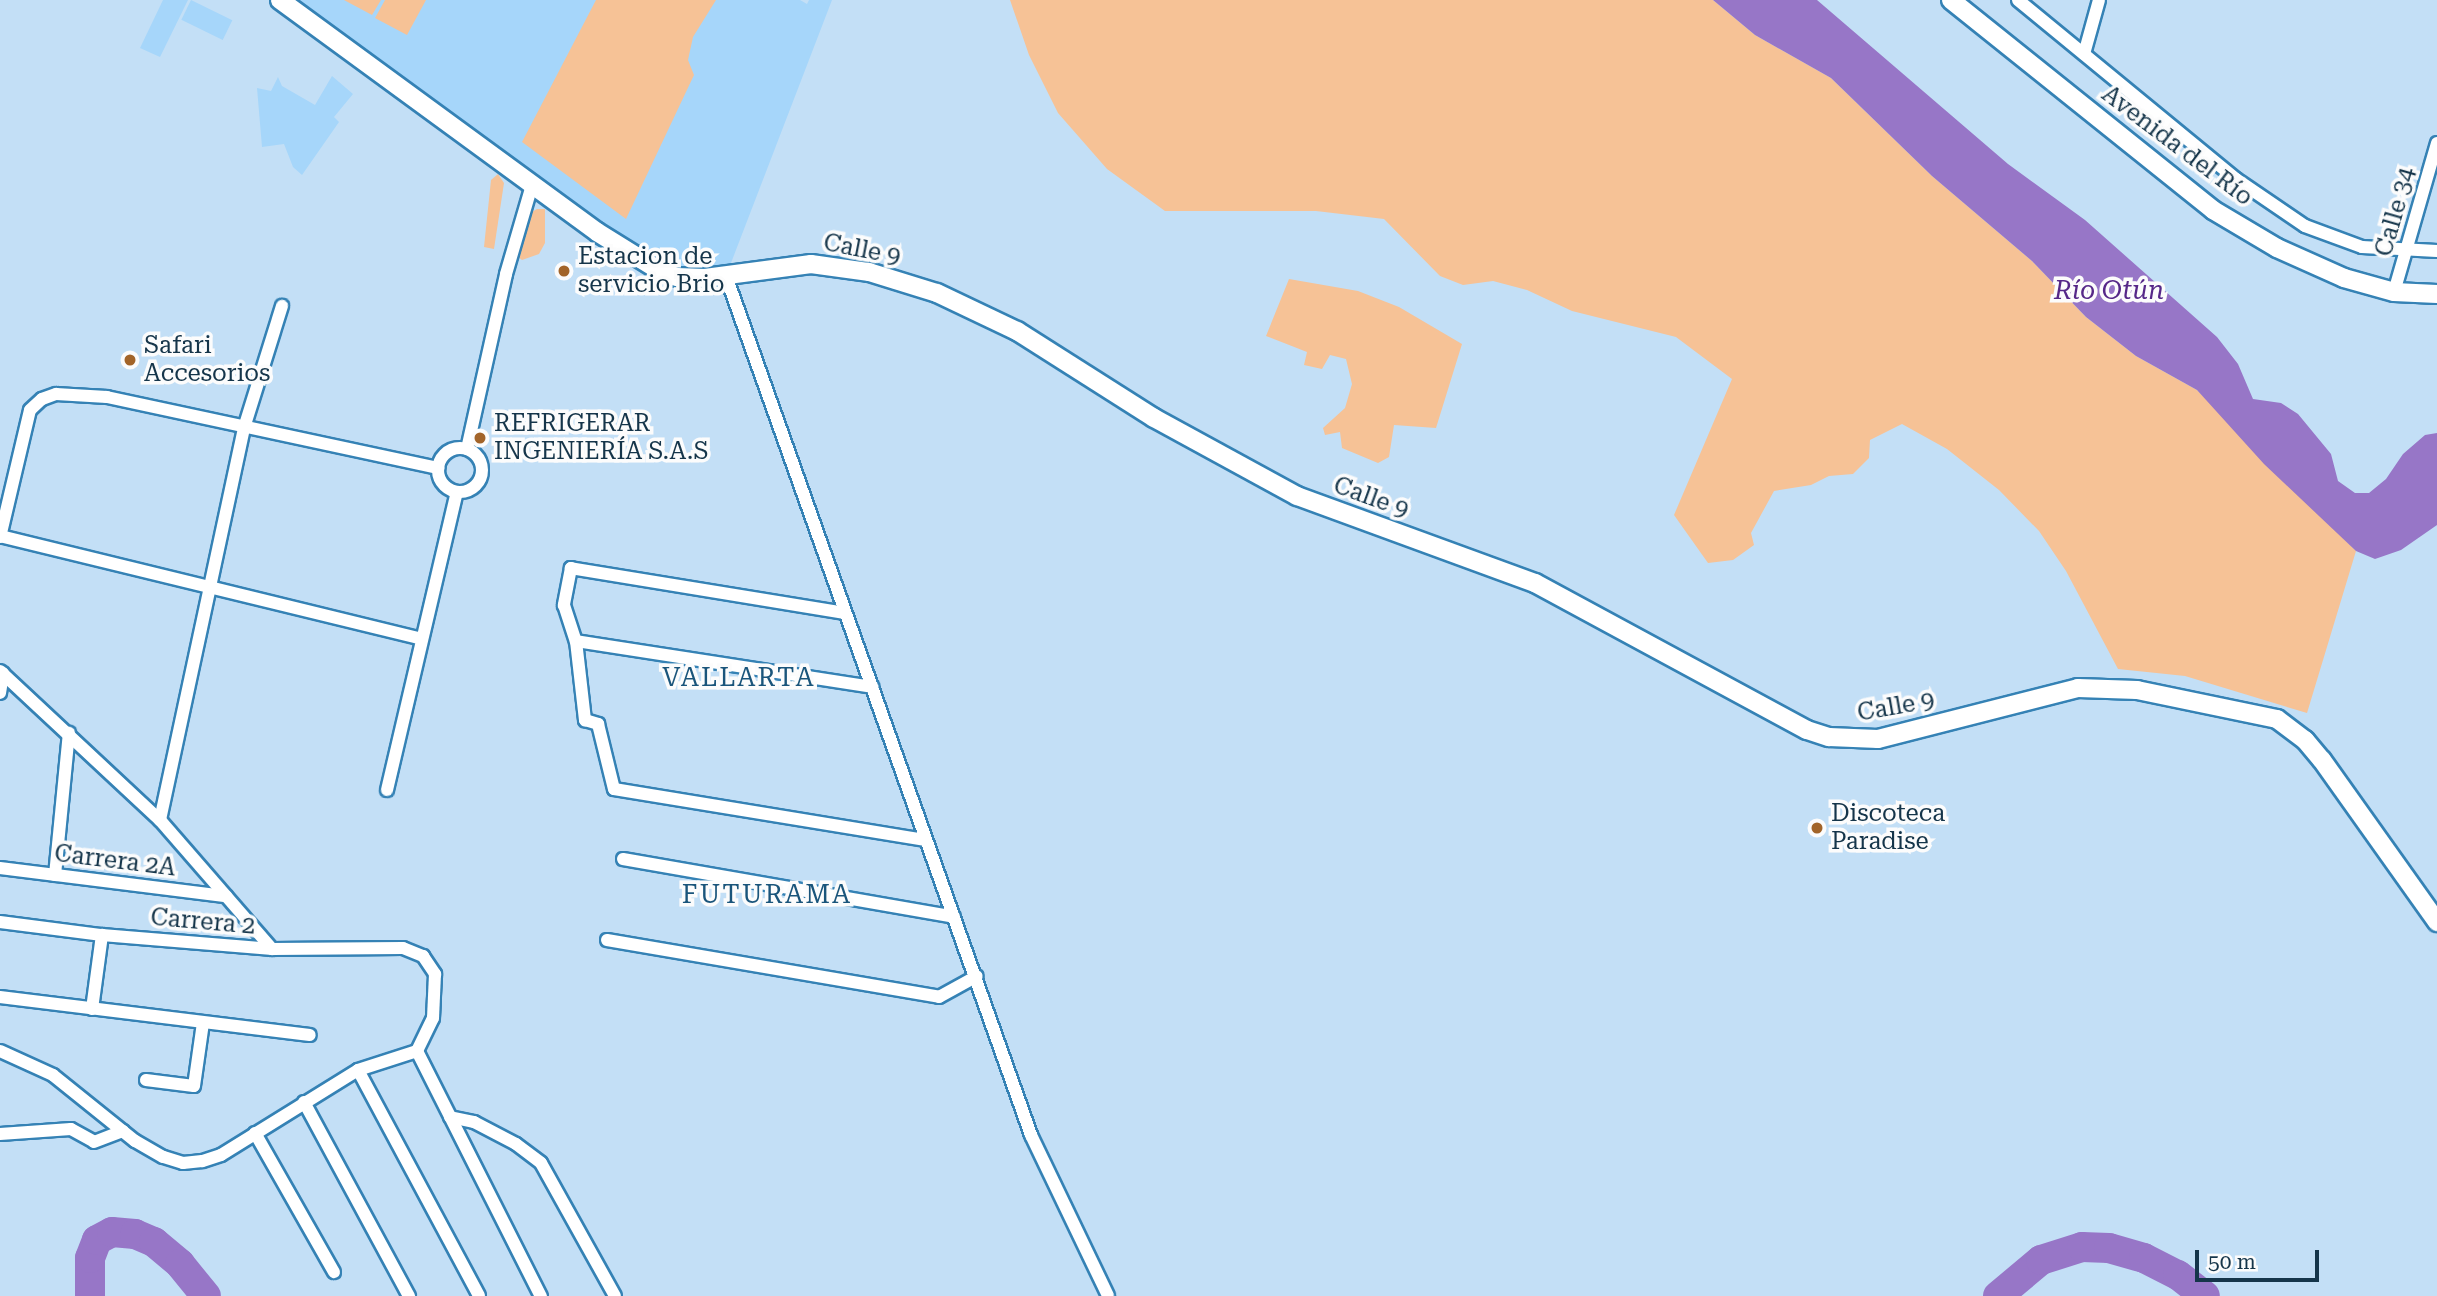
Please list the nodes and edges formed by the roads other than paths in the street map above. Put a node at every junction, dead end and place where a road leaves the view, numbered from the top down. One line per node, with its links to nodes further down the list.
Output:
1 (280, 0): 7 (main road, Calle 9)
2 (1951, 0): 11 (main road, Avenida del Río)
3 (2018, 0): 5 (street)
4 (2099, 0): 5 (street)
5 (2084, 54): 9 (street)
6 (2437, 142): 9 (street, Calle 34)
7 (532, 185): 10 (main road, Calle 9); 15 (street)
8 (2437, 251): 9 (street)
9 (2408, 252): 11 (street, Calle 34)
10 (726, 276): 20 (street); 36 (main road, Calle 9)
11 (2394, 292): 12 (main road, Avenida del Río)
12 (2437, 294)
13 (282, 306): 14 (street)
14 (244, 428): 16 (street); 18 (street); 19 (street)
15 (467, 449): 16 (street); 17 (street)
16 (438, 468): 17 (street)
17 (457, 492): 21 (street)
18 (0, 537): 19 (street)
19 (214, 587): 21 (street); 28 (street)
20 (845, 613): 22 (street); 24 (street)
21 (421, 639): 27 (street)
22 (576, 641): 24 (street); 29 (street)
23 (1, 672): 25 (street); 26 (street)
24 (872, 687): 29 (street)
25 (0, 693)
26 (69, 733): 28 (street); 32 (street)
27 (387, 790)
28 (160, 820): 33 (street)
29 (926, 840): 34 (street)
30 (623, 859): 34 (street)
31 (0, 868): 32 (street, Carrera 2A)
32 (55, 875): 33 (street, Carrera 2A)
33 (226, 896): 39 (street)
34 (954, 918): 40 (street)
35 (0, 922): 37 (street, Carrera 2)
36 (2437, 922)
37 (102, 935): 39 (street, Carrera 2); 42 (street)
38 (607, 940): 40 (street)
39 (272, 949): 46 (street, Carrera 2)
40 (977, 976): 59 (street)
41 (0, 997): 42 (street)
42 (92, 1009): 43 (street)
43 (202, 1023): 44 (street); 48 (street)
44 (310, 1035)
45 (0, 1051): 51 (street)
46 (417, 1051): 47 (street); 50 (street)
47 (358, 1070): 49 (street); 56 (street)
48 (146, 1080)
49 (303, 1102): 52 (street); 55 (street)
50 (450, 1117): 57 (street); 58 (street)
51 (123, 1132): 52 (street); 53 (street)
52 (255, 1133): 54 (street)
53 (0, 1135)
54 (334, 1272)
55 (409, 1296)
56 (479, 1296)
57 (541, 1296)
58 (615, 1296)
59 (1108, 1296)

